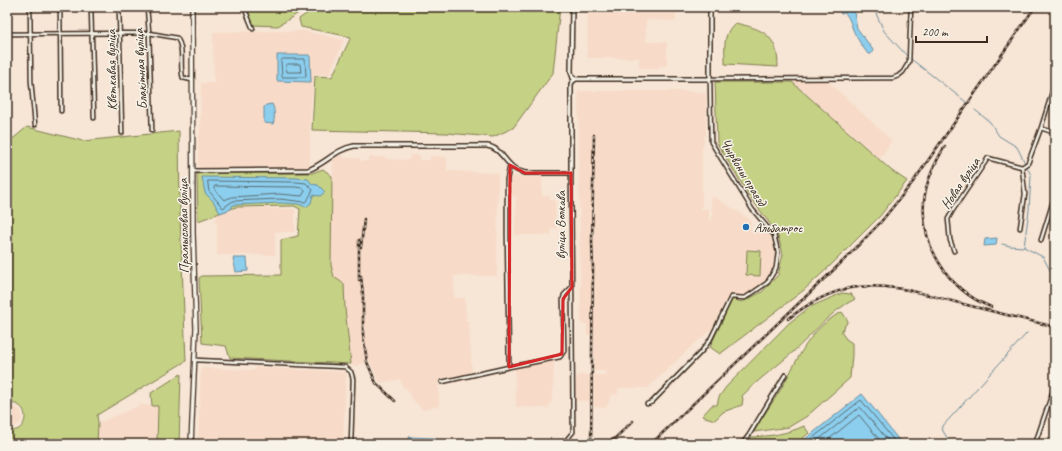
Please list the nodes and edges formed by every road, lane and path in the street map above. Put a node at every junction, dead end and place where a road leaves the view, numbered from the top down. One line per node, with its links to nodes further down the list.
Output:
1 (30, 7): 17 (street)
2 (60, 7): 12 (street)
3 (91, 7): 13 (street)
4 (119, 7): 14 (street, Кветкавая вуліца)
5 (147, 7): 15 (street, Блакітная вуліца)
6 (192, 7): 21 (main road, Прамысловая вуліца)
7 (244, 7): 11 (street)
8 (572, 7): 19 (street)
9 (710, 7): 20 (street)
10 (911, 7): 20 (street)
11 (253, 29)
12 (60, 33): 13 (street); 17 (street); 23 (street)
13 (91, 33): 14 (street); 24 (street)
14 (120, 33): 15 (street); 28 (street, Кветкавая вуліца)
15 (149, 33): 21 (street); 27 (street, Блакітная вуліца)
16 (7, 34): 17 (street)
17 (30, 34): 25 (street)
18 (1055, 66): 22 (street)
19 (576, 79): 20 (street); 33 (street, вуліца Волкава)
20 (710, 79): 44 (street, Чырвоны праезд)
21 (192, 80): 32 (main road, Прамысловая вуліца)
22 (1055, 86): 26 (street)
23 (61, 111)
24 (94, 118)
25 (35, 125)
26 (1041, 128): 29 (street); 31 (street)
27 (152, 130)
28 (122, 133)
29 (1055, 133)
30 (510, 165): 32 (street); 33 (street); 40 (street)
31 (1022, 167): 35 (street); 37 (street, Новая вуліца)
32 (193, 171): 39 (main road, Прамысловая вуліца)
33 (571, 173): 38 (street, вуліца Волкава)
34 (1055, 195): 36 (street)
35 (1020, 228)
36 (1041, 240)
37 (954, 251)
38 (572, 288): 40 (street); 47 (street, вуліца Волкава)
39 (195, 360): 45 (main road, Прамысловая вуліца); 46 (street)
40 (509, 367): 42 (street)
41 (785, 375): 48 (street)
42 (442, 382)
43 (1055, 385): 49 (street)
44 (647, 404)
45 (191, 444)
46 (351, 444)
47 (563, 444)
48 (742, 444)
49 (1035, 444)

